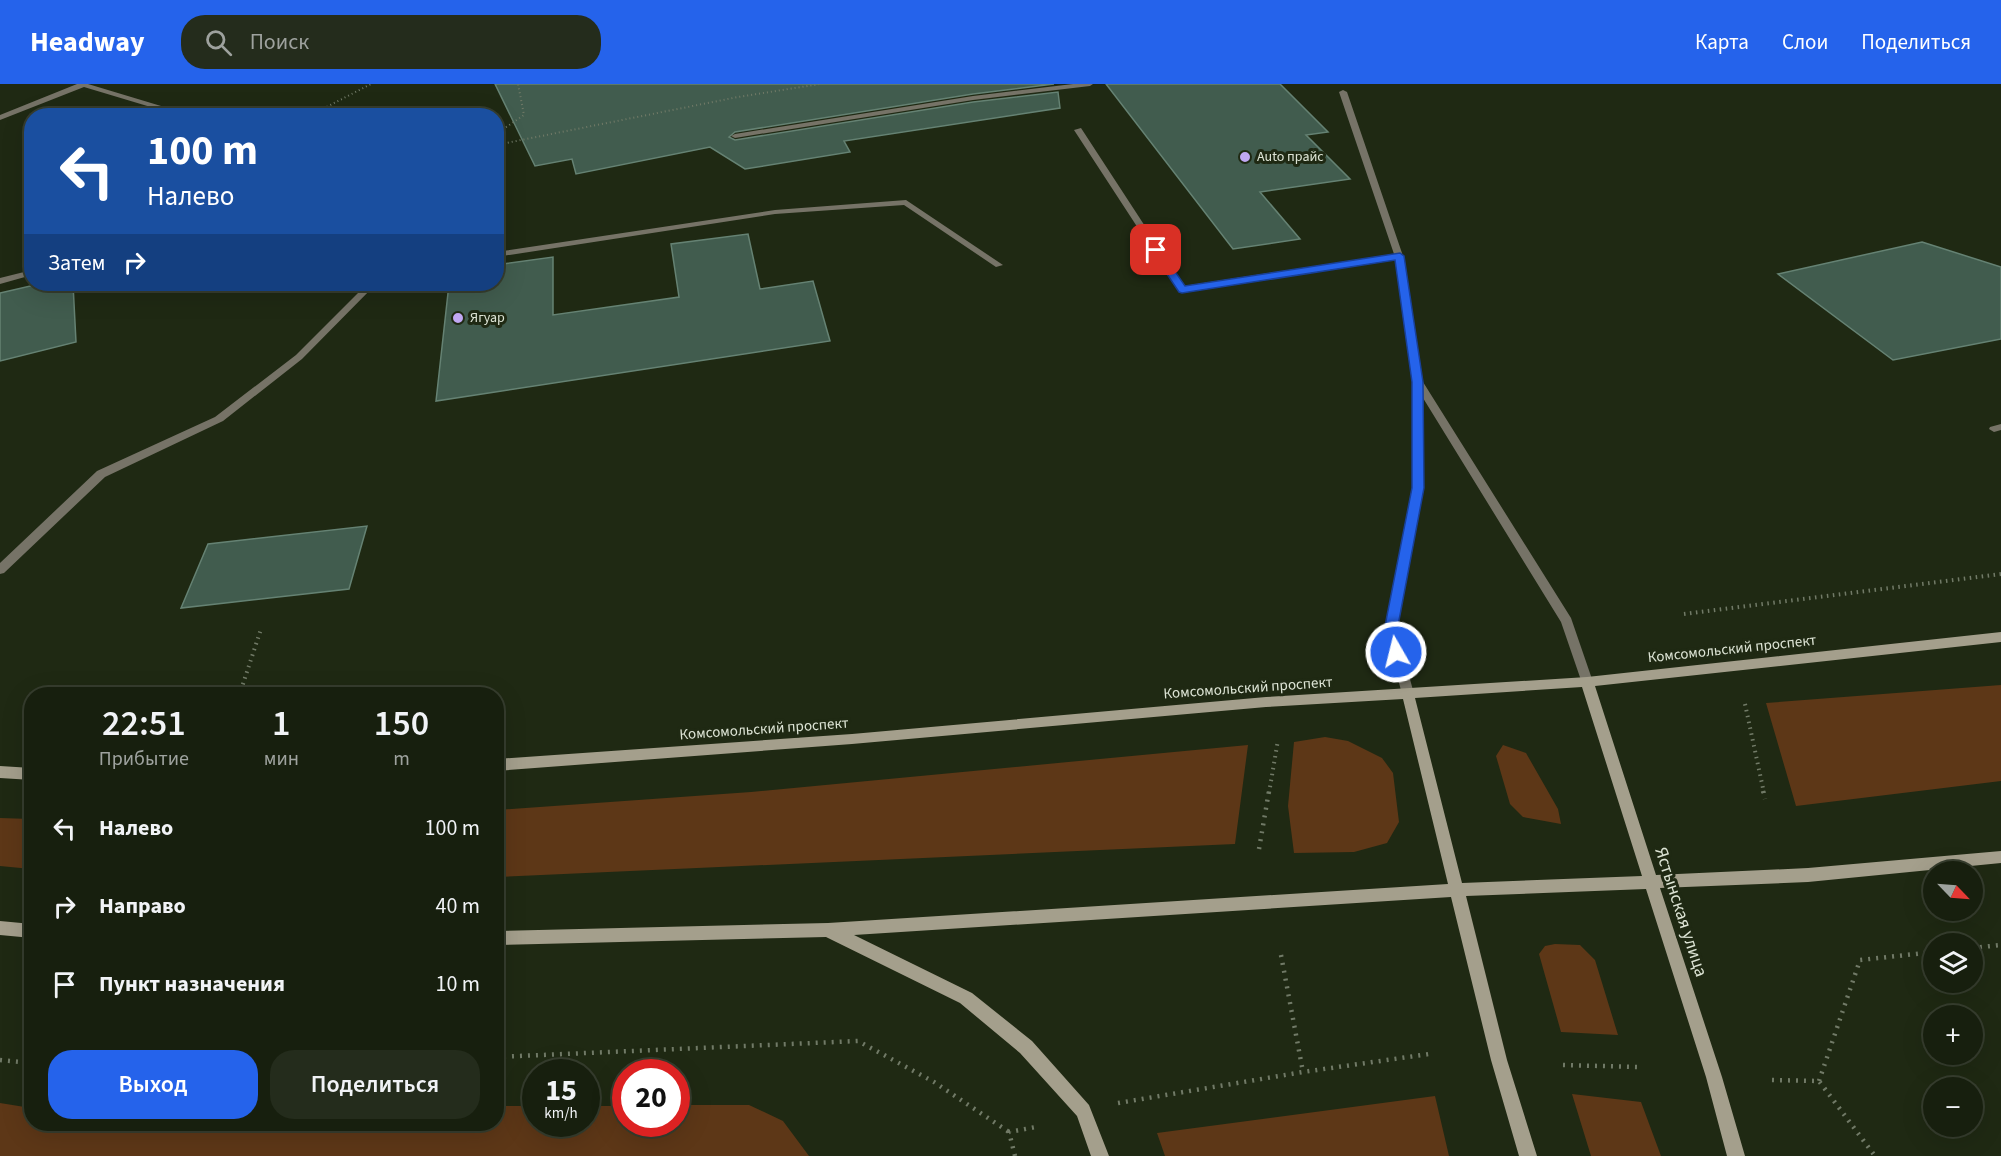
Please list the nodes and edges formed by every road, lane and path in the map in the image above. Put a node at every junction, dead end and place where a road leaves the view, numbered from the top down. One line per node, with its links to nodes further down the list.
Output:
1 (82, 84): 8 (lane); 9 (lane)
2 (371, 84): 10 (path)
3 (518, 84): 12 (path)
4 (820, 84): 15 (path)
5 (1090, 84): 14 (lane)
6 (1343, 92): 17 (lane)
7 (24, 108): 11 (lane)
8 (24, 108)
9 (164, 108)
10 (324, 108)
11 (0, 118)
12 (504, 129)
13 (1077, 130): 17 (lane)
14 (735, 136)
15 (504, 143)
16 (504, 254): 18 (lane)
17 (1400, 256): 22 (lane)
18 (999, 265)
19 (24, 274): 20 (lane)
20 (0, 281)
21 (365, 291): 23 (lane)
22 (1418, 382): 28 (lane); 30 (lane)
23 (0, 570)
24 (2001, 574): 25 (path)
25 (1684, 614)
26 (261, 628): 29 (path)
27 (2001, 638): 28 (main road, Комсомольский проспект)
28 (1587, 682): 30 (main road, Комсомольский проспект); 39 (main road, Ястынская улица)
29 (242, 687)
30 (1408, 694): 33 (main road, Комсомольский проспект); 40 (main road)
31 (1745, 704): 36 (path)
32 (1278, 740): 37 (path)
33 (504, 764)
34 (0, 772): 35 (main road)
35 (24, 774)
36 (1766, 799)
37 (1259, 849)
38 (2001, 857): 39 (main road)
39 (1651, 882): 40 (main road); 64 (main road, Ястынская улица)
40 (1457, 890): 43 (main road); 63 (main road)
41 (0, 928): 42 (main road)
42 (24, 930)
43 (828, 930): 44 (main road); 62 (main road)
44 (504, 938)
45 (2001, 945): 46 (path)
46 (1983, 947)
47 (1923, 953): 57 (path)
48 (1281, 955): 55 (path)
49 (1430, 1054): 55 (path)
50 (504, 1057): 60 (path)
51 (0, 1060): 52 (path)
52 (24, 1062)
53 (1563, 1065): 54 (path)
54 (1638, 1067)
55 (1303, 1072): 58 (path)
56 (1772, 1080): 57 (path)
57 (1819, 1081): 65 (path)
58 (1114, 1104)
59 (1036, 1126): 60 (path)
60 (1009, 1132): 61 (path)
61 (1015, 1156)
62 (1100, 1156)
63 (1528, 1156)
64 (1736, 1156)
65 (1875, 1156)

